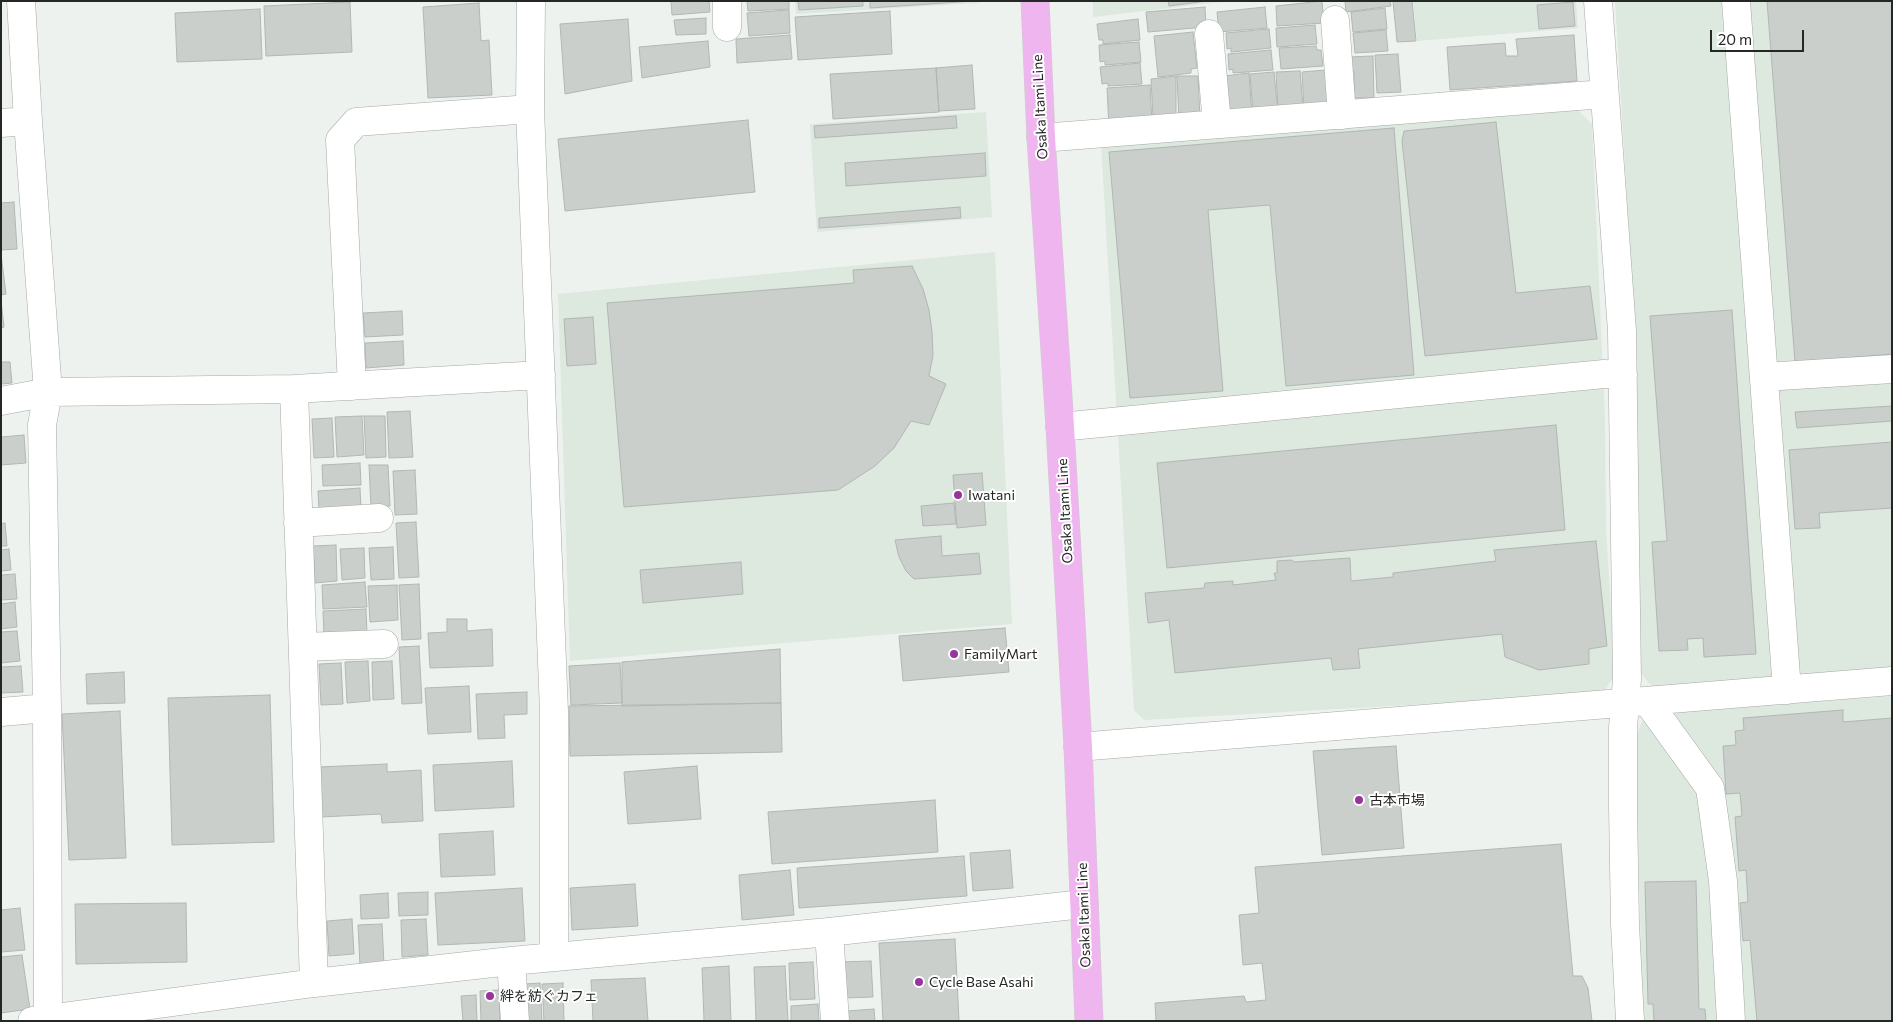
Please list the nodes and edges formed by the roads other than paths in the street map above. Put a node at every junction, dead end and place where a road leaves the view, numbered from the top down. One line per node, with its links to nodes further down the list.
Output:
1 (21, 1): 11 (street)
2 (531, 1): 9 (street)
3 (1035, 1): 13 (main road, Osaka Itami Line)
4 (1598, 1): 8 (street)
5 (1736, 1): 17 (street)
6 (1334, 20): 10 (street)
7 (1210, 34): 12 (street)
8 (1604, 94): 10 (street); 16 (street)
9 (530, 109): 15 (street); 18 (street)
10 (1342, 115): 12 (street)
11 (14, 122): 20 (street)
12 (1217, 124): 13 (street)
13 (1041, 138): 22 (main road, Osaka Itami Line)
14 (1892, 369): 17 (street)
15 (541, 375): 18 (street); 35 (street)
16 (1623, 375): 22 (street); 29 (street)
17 (1764, 377): 28 (street)
18 (352, 386): 19 (street)
19 (294, 389): 20 (street); 24 (street)
20 (48, 392): 21 (street); 30 (street)
21 (1, 401)
22 (1060, 427): 32 (main road, Osaka Itami Line)
23 (379, 518): 24 (street)
24 (298, 523): 26 (street)
25 (384, 644): 26 (street)
26 (303, 647): 37 (street)
27 (1892, 681): 28 (street)
28 (1787, 690): 29 (street)
29 (1636, 702): 32 (street); 42 (street); 43 (street)
30 (47, 708): 31 (street); 38 (street)
31 (1, 712)
32 (1078, 747): 33 (main road, Osaka Itami Line)
33 (1083, 904): 34 (street); 41 (main road, Osaka Itami Line)
34 (829, 932): 35 (street); 40 (street)
35 (554, 957): 36 (street)
36 (511, 961): 37 (street); 39 (street)
37 (314, 983): 38 (street)
38 (43, 1020)
39 (515, 1021)
40 (835, 1021)
41 (1088, 1021)
42 (1630, 1021)
43 (1731, 1021)

